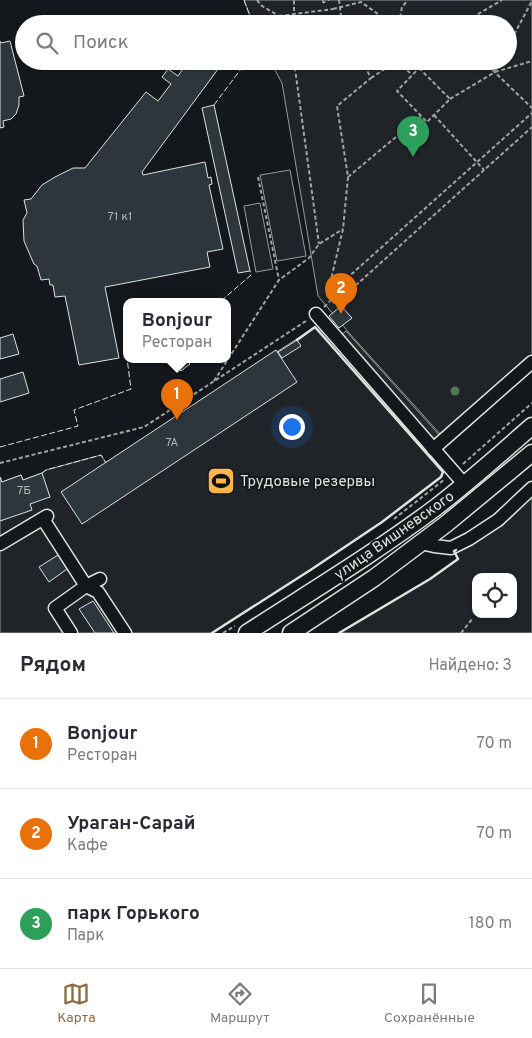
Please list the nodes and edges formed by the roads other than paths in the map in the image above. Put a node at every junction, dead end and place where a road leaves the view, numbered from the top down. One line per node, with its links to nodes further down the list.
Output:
1 (316, 314): 4 (lane)
2 (532, 362): 4 (lane)
3 (532, 426): 6 (main road, улица Вишневского)
4 (433, 449): 6 (lane)
5 (532, 453): 8 (main road, улица Вишневского)
6 (465, 485): 12 (main road, улица Вишневского)
7 (532, 488): 8 (lane)
8 (421, 543): 15 (main road, улица Вишневского)
9 (0, 544): 11 (lane)
10 (100, 578): 11 (lane)
11 (86, 586): 13 (lane); 14 (lane)
12 (243, 628)
13 (71, 633)
14 (125, 633)
15 (291, 633)

